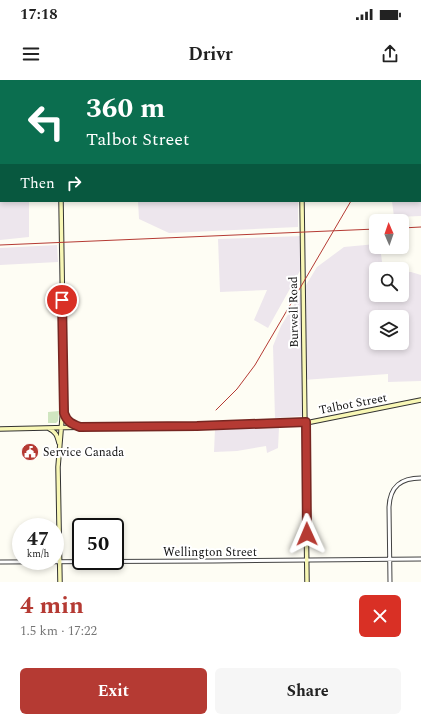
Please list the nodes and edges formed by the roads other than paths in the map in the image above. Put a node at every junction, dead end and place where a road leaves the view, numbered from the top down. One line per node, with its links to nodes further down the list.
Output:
1 (61, 202): 4 (main road)
2 (302, 202): 5 (main road, Burwell Road)
3 (421, 400): 5 (main road, Talbot Street)
4 (64, 413): 6 (main road); 7 (main road)
5 (306, 422): 7 (main road, Talbot Street); 15 (main road, Burwell Road)
6 (62, 427): 7 (main road, Talbot Street); 8 (main road, Talbot Street); 10 (main road)
7 (80, 427)
8 (47, 428): 9 (main road, Talbot Street); 10 (main road)
9 (0, 429)
10 (60, 446): 12 (main road)
11 (421, 478): 13 (street)
12 (59, 518)
13 (390, 559): 14 (street, Wellington Street); 15 (street, Wellington Street); 22 (street)
14 (421, 559)
15 (308, 560): 16 (street, Wellington Street); 21 (main road, Burwell Road)
16 (64, 561)
17 (0, 562): 18 (street, Wellington Street)
18 (12, 562)
19 (59, 570): 20 (main road)
20 (60, 582)
21 (307, 582)
22 (390, 582)

